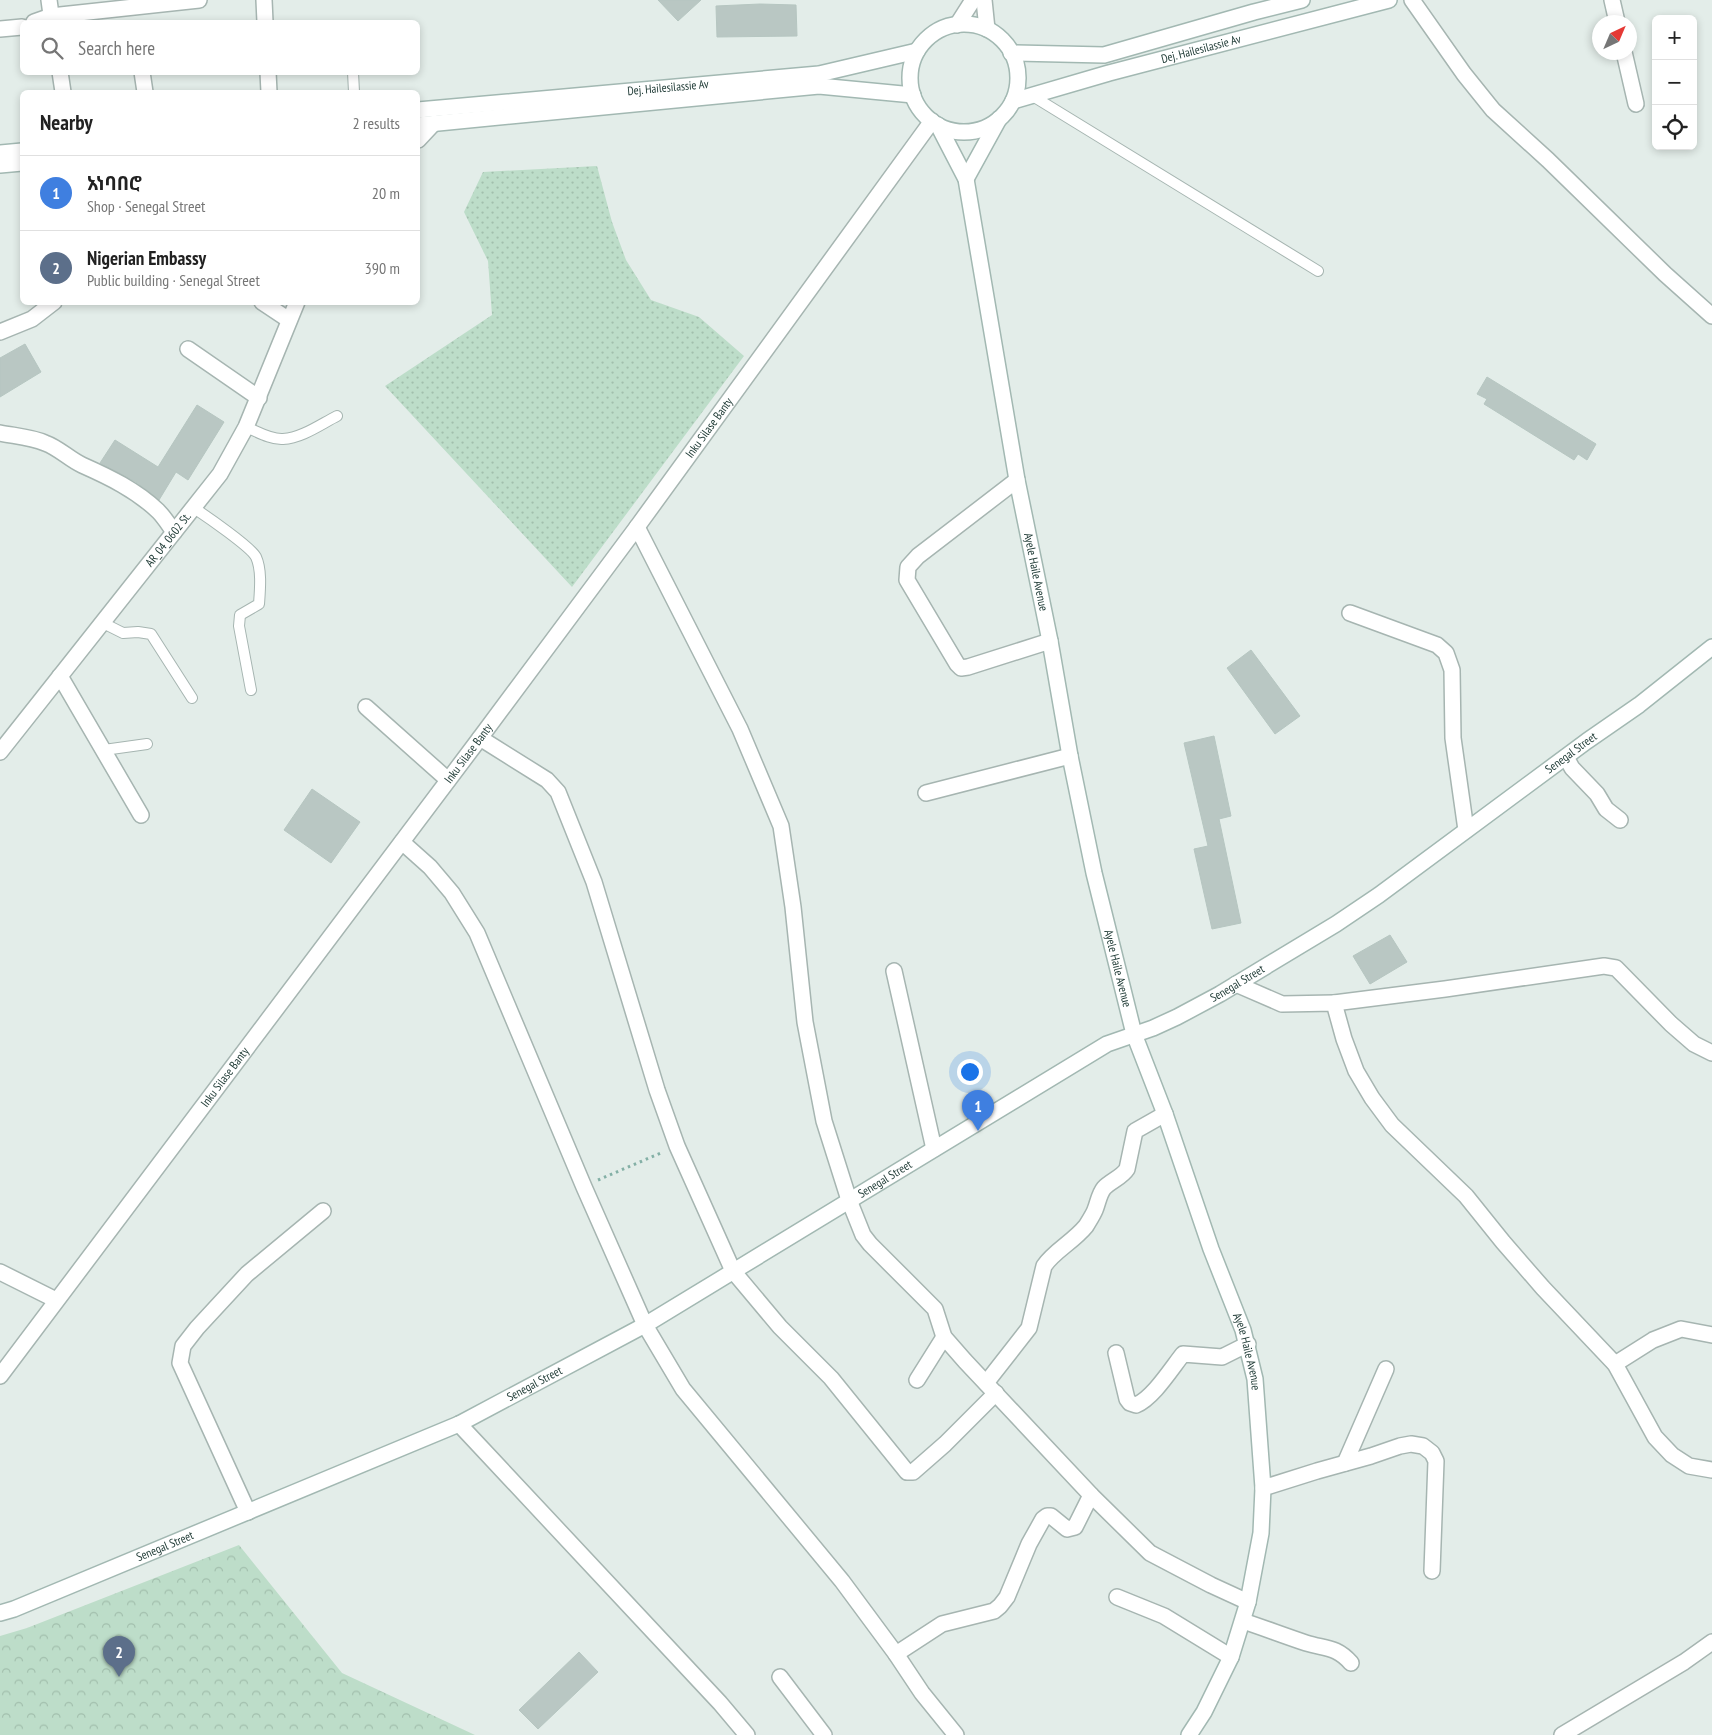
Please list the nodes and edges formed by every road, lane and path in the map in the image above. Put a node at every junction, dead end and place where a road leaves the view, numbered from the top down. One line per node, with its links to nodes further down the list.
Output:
1 (49, 0): 12 (street)
2 (199, 0): 12 (street)
3 (264, 0): 13 (street)
4 (973, 0): 14 (street)
5 (984, 0): 17 (street)
6 (1302, 0): 10 (street, Dej. Hailesilassie Av)
7 (1389, 0): 30 (street, Dej. Hailesilassie Av)
8 (1412, 0): 46 (street)
9 (1612, 0): 11 (street)
10 (1252, 6): 19 (street, Dej. Hailesilassie Av)
11 (1615, 15)
12 (51, 19)
13 (265, 20)
14 (957, 25): 17 (street); 18 (street)
15 (20, 27): 16 (street)
16 (0, 29)
17 (987, 30): 19 (street)
18 (917, 52): 29 (street); 33 (street, Dej. Hailesilassie Av)
19 (1011, 53): 31 (street)
20 (1626, 60): 32 (street)
21 (60, 75): 25 (street)
22 (142, 75): 26 (street)
23 (268, 75): 27 (street)
24 (353, 75): 28 (lane)
25 (63, 90)
26 (145, 90)
27 (269, 90)
28 (354, 90)
29 (913, 95): 35 (street); 36 (street, Dej. Hailesilassie Av)
30 (1031, 95): 31 (street, Dej. Hailesilassie Av); 42 (lane)
31 (1012, 101): 34 (street)
32 (1636, 104)
33 (420, 110)
34 (999, 119): 35 (street); 41 (street)
35 (933, 123): 41 (street, Ayele Haile Avenue); 56 (street, Inku Silase Banty)
36 (425, 124)
37 (20, 151): 38 (street)
38 (0, 153)
39 (20, 163): 40 (street)
40 (0, 165)
41 (966, 179): 54 (street, Ayele Haile Avenue)
42 (1318, 271)
43 (50, 305): 48 (street)
44 (266, 305): 47 (street)
45 (296, 305): 47 (street, AR_04_0602 St.)
46 (1712, 316)
47 (289, 320): 50 (street, AR_04_0602 St.)
48 (0, 332)
49 (188, 349): 50 (street)
50 (259, 398): 52 (street, AR_04_0602 St.)
51 (337, 416): 52 (lane)
52 (246, 427): 55 (street, AR_04_0602 St.)
53 (0, 433): 57 (street)
54 (1017, 480): 60 (street, Ayele Haile Avenue); 60 (street)
55 (194, 508): 57 (street, AR_04_0602 St.); 63 (lane)
56 (637, 527): 66 (street, Inku Silase Banty); 87 (street)
57 (174, 532): 59 (street, AR_04_0602 St.)
58 (1350, 613): 76 (street)
59 (103, 623): 62 (street, AR_04_0602 St.); 64 (lane)
60 (1050, 641): 70 (street, Ayele Haile Avenue)
61 (1712, 647): 71 (street, Senegal Street)
62 (60, 676): 68 (street); 69 (street, AR_04_0602 St.)
63 (251, 690)
64 (192, 698)
65 (366, 707): 72 (street)
66 (480, 738): 72 (street, Inku Silase Banty); 84 (street)
67 (147, 744): 68 (lane)
68 (104, 750): 74 (street)
69 (0, 752)
70 (1070, 756): 73 (street); 81 (street, Ayele Haile Avenue)
71 (1566, 757): 75 (street); 76 (street, Senegal Street)
72 (448, 780): 77 (street, Inku Silase Banty)
73 (926, 793)
74 (141, 814)
75 (1620, 820)
76 (1466, 830): 79 (street, Senegal Street)
77 (402, 842): 86 (street); 91 (street, Inku Silase Banty)
78 (894, 971): 85 (street)
79 (1236, 984): 80 (street); 81 (street, Senegal Street)
80 (1334, 1003): 82 (street); 97 (street)
81 (1134, 1034): 83 (street, Ayele Haile Avenue); 85 (street, Senegal Street)
82 (1712, 1053)
83 (1165, 1114): 95 (street, Ayele Haile Avenue); 101 (street)
84 (678, 1146): 86 (path); 89 (street)
85 (934, 1149): 87 (street, Senegal Street)
86 (584, 1187): 92 (street)
87 (849, 1200): 89 (street, Senegal Street); 94 (street)
88 (323, 1211): 107 (street)
89 (732, 1271): 92 (street, Senegal Street); 101 (street)
90 (0, 1272): 91 (street)
91 (56, 1300): 99 (street, Inku Silase Banty)
92 (645, 1324): 102 (street, Senegal Street); 114 (street)
93 (1712, 1335): 97 (street)
94 (944, 1336): 100 (street); 101 (street)
95 (1248, 1344): 96 (street); 105 (street, Ayele Haile Avenue)
96 (1116, 1353)
97 (1615, 1364): 104 (street)
98 (1386, 1370): 103 (street)
99 (0, 1376)
100 (917, 1380)
101 (991, 1388): 106 (street)
102 (459, 1424): 107 (street, Senegal Street); 118 (street)
103 (1345, 1463): 105 (street); 108 (street)
104 (1712, 1470)
105 (1263, 1488): 110 (street, Ayele Haile Avenue)
106 (1091, 1495): 110 (street); 114 (street)
107 (248, 1512): 111 (street, Senegal Street)
108 (1432, 1571)
109 (1116, 1597): 115 (street)
110 (1248, 1602): 112 (street, Ayele Haile Avenue)
111 (0, 1613)
112 (1243, 1621): 115 (street, Ayele Haile Avenue); 116 (street)
113 (1712, 1642): 122 (street)
114 (896, 1654): 120 (street)
115 (1231, 1657): 121 (street, Ayele Haile Avenue)
116 (1351, 1663)
117 (780, 1677): 119 (street)
118 (747, 1735)
119 (824, 1735)
120 (956, 1735)
121 (1189, 1735)
122 (1562, 1735)

